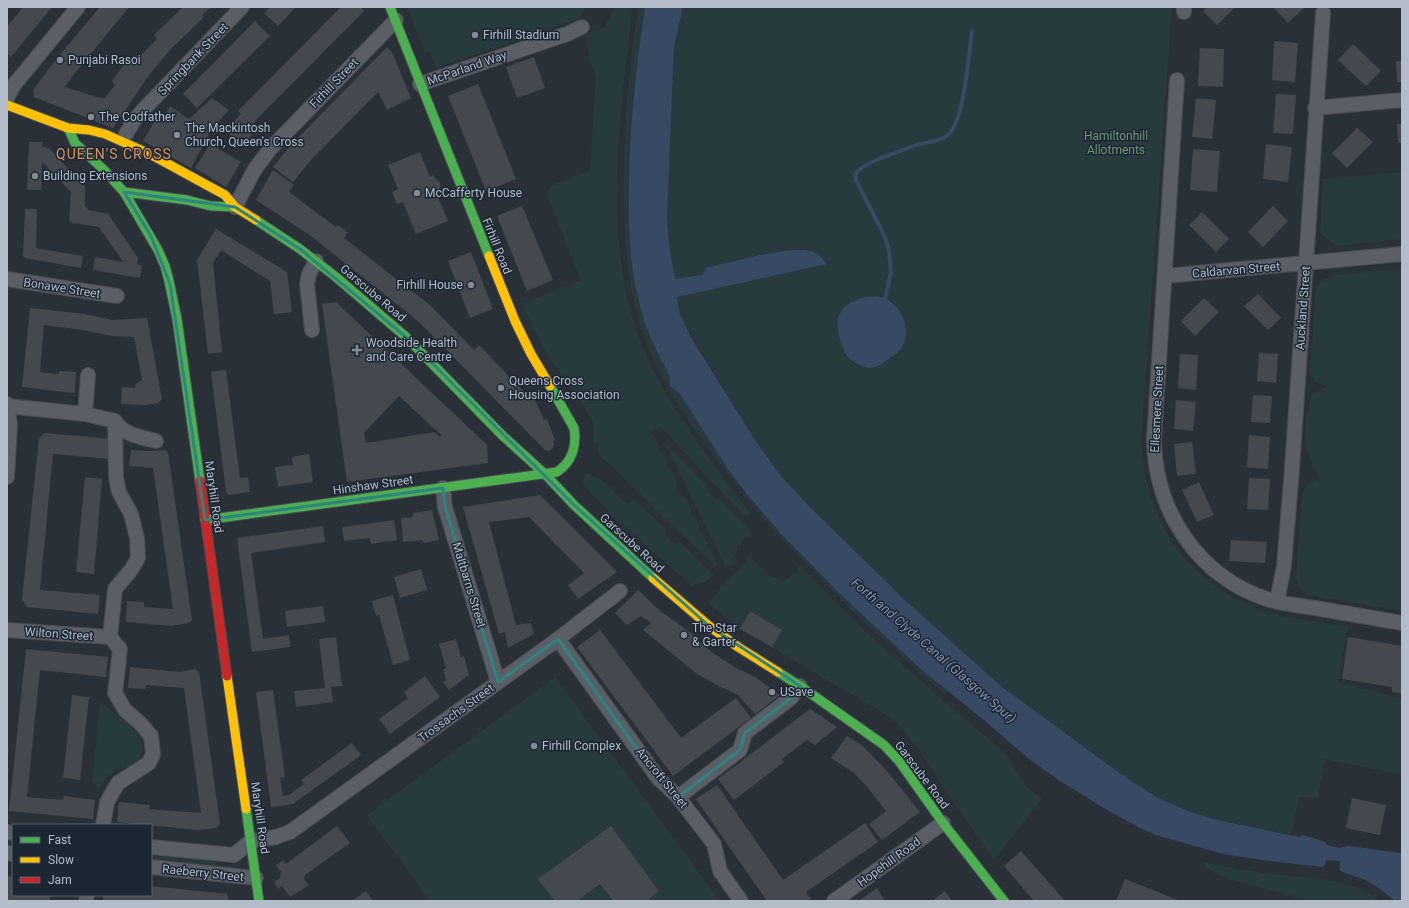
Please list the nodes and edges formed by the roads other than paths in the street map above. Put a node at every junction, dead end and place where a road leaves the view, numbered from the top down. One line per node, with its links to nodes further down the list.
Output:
1 (78, 7): 8 (street)
2 (242, 7): 13 (street, Springbank Street)
3 (393, 13): 7 (street, Firhill Road); 15 (street, Firhill Street)
4 (1322, 14): 11 (street, Auckland Street)
5 (582, 27): 7 (street, McParland Way)
6 (1177, 80): 19 (street, Ellesmere Street)
7 (420, 84): 28 (street, Firhill Road)
8 (7, 98)
9 (1402, 100): 11 (street)
10 (7, 105): 12 (street)
11 (1315, 108): 18 (street, Auckland Street)
12 (68, 128): 14 (street, Maryhill Road); 15 (street, Garscube Road)
13 (126, 134)
14 (124, 192): 15 (street, Garscube Road); 31 (street, Maryhill Road)
15 (235, 207): 17 (street, Garscube Road)
16 (1402, 254): 18 (street, Caldarvan Street)
17 (316, 261): 22 (street); 28 (street, Garscube Road)
18 (1306, 264): 19 (street, Caldarvan Street); 33 (street, Auckland Street)
19 (1165, 276): 33 (street, Ellesmere Street)
20 (7, 279): 21 (street, Bonawe Street)
21 (118, 296)
22 (312, 330)
23 (88, 375): 25 (street)
24 (7, 406): 25 (street); 29 (street)
25 (85, 414): 26 (street)
26 (115, 421): 27 (street); 36 (street)
27 (156, 441)
28 (545, 474): 30 (street, Hinshaw Street); 39 (street, Garscube Road)
29 (7, 477)
30 (443, 488): 31 (street, Hinshaw Street); 38 (street, Maltbarns Street)
31 (205, 520): 43 (street, Maryhill Road)
32 (620, 592): 37 (street, Trossachs Street)
33 (1277, 602): 34 (street, Ellesmere Street)
34 (1402, 623)
35 (7, 630): 36 (street, Wilton Street)
36 (110, 637): 42 (street)
37 (558, 639): 38 (street, Trossachs Street); 40 (street, Ancroft Street)
38 (498, 682): 43 (street, Trossachs Street)
39 (800, 686): 40 (street); 41 (street, Garscube Road)
40 (678, 797): 48 (street, Ancroft Street)
41 (943, 822): 49 (street, Hopehill Road); 50 (street, Garscube Road)
42 (103, 824)
43 (251, 841): 44 (street, Raeberry Street); 46 (street, Maryhill Road)
44 (152, 847)
45 (152, 867): 46 (street, Raeberry Street)
46 (256, 878): 47 (street, Maryhill Road)
47 (259, 901)
48 (741, 901)
49 (834, 901)
50 (1004, 901)

